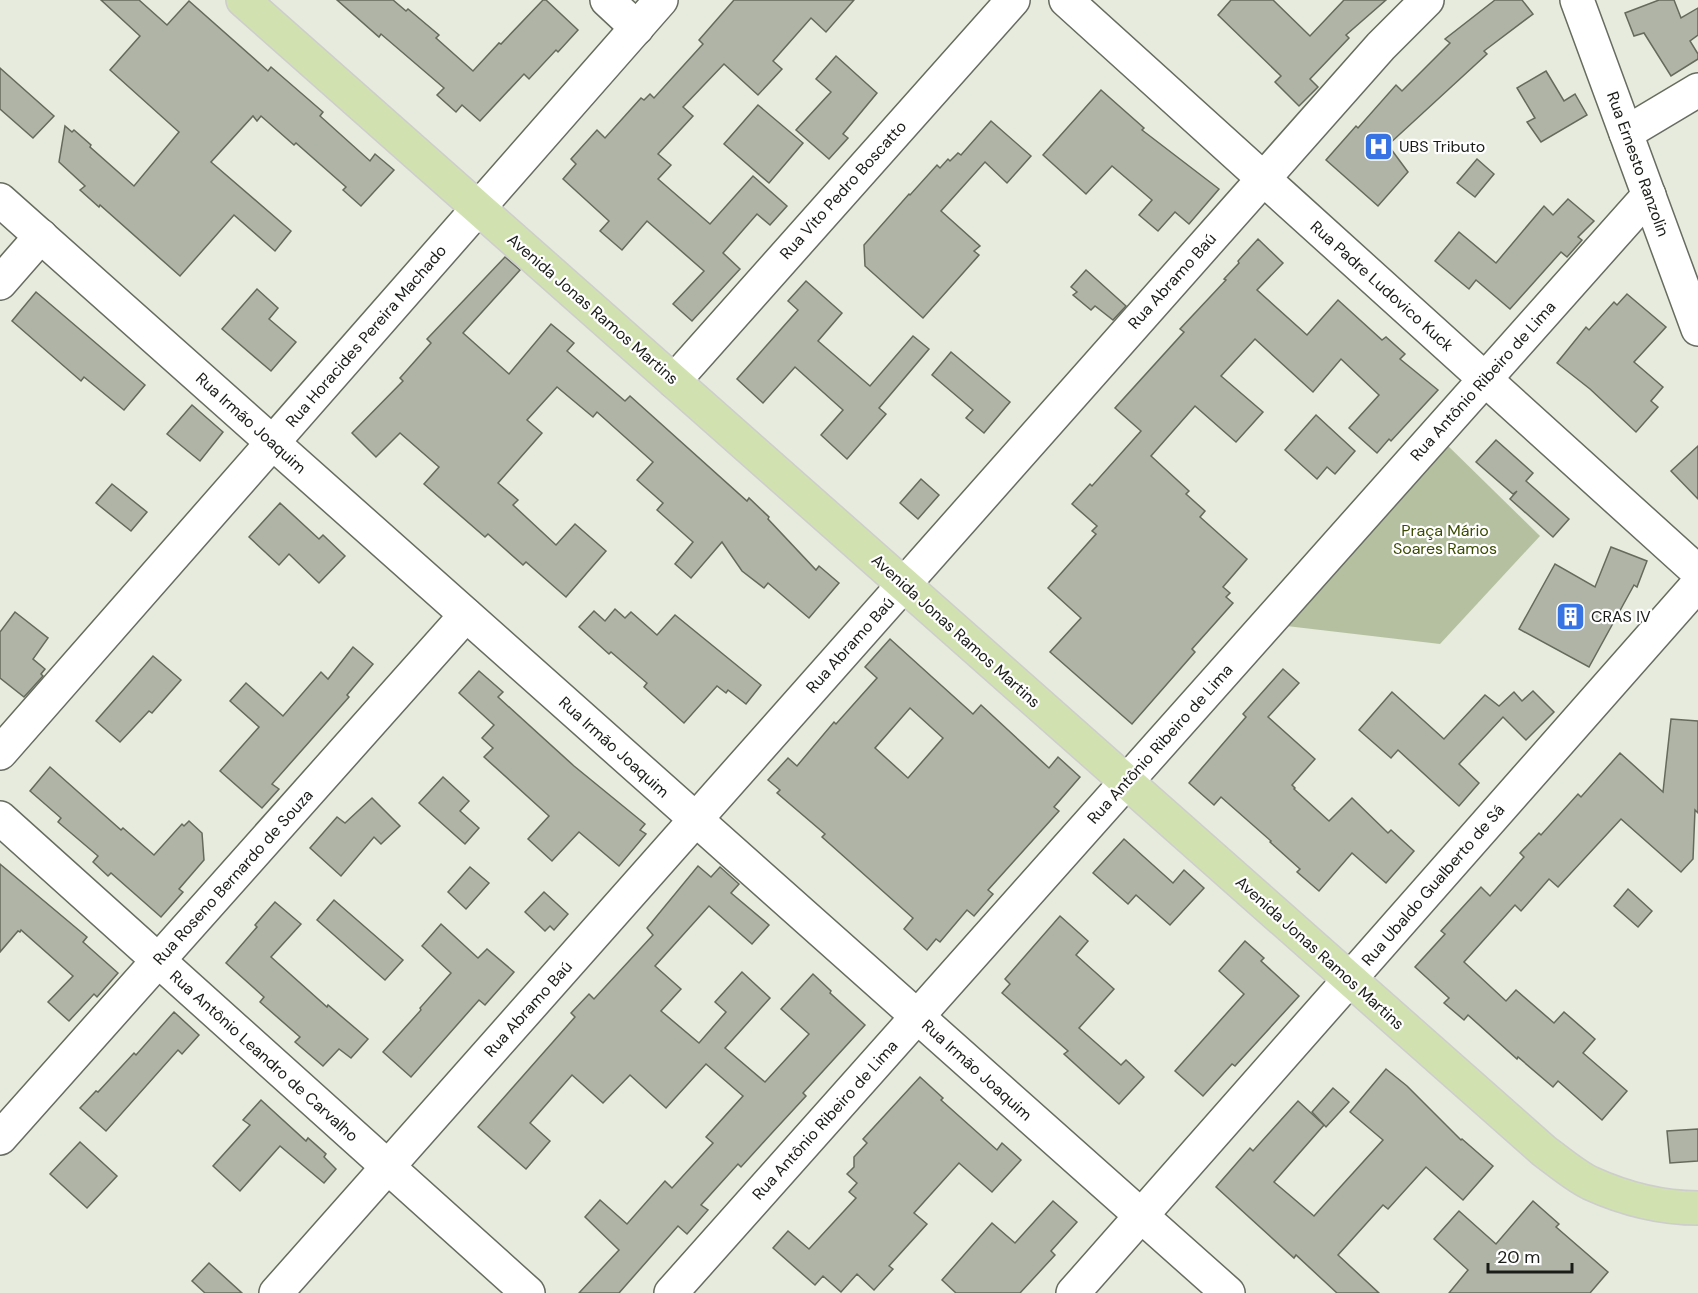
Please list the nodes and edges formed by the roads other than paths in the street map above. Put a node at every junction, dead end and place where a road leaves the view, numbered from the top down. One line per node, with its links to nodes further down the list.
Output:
1 (243, 0): 14 (main road, Avenida Jonas Ramos Martins)
2 (607, 0): 8 (street)
3 (661, 0): 8 (street, Rua Horacides Pereira Machado)
4 (1013, 0): 19 (street, Rua Vito Pedro Boscatto)
5 (1066, 0): 11 (street, Rua Padre Ludovico Kuck)
6 (1427, 0): 11 (street, Rua Abramo Baú)
7 (1577, 0): 10 (street, Rua Ernesto Ranzolin)
8 (637, 28): 14 (street, Rua Horacides Pereira Machado)
9 (1698, 90): 10 (street)
10 (1626, 133): 12 (street, Rua Ernesto Ranzolin)
11 (1263, 179): 18 (street, Rua Padre Ludovico Kuck); 23 (street, Rua Abramo Baú)
12 (1649, 195): 17 (street, Rua Ernesto Ranzolin); 18 (street, Rua Antônio Ribeiro de Lima)
13 (0, 200): 15 (street, Rua Irmão Joaquim)
14 (478, 208): 19 (main road, Avenida Jonas Ramos Martins); 20 (street, Rua Horacides Pereira Machado)
15 (41, 236): 16 (street); 20 (street, Rua Irmão Joaquim)
16 (0, 283)
17 (1698, 329)
18 (1485, 379): 21 (street, Rua Padre Ludovico Kuck); 26 (street, Rua Antônio Ribeiro de Lima)
19 (674, 381): 23 (main road, Avenida Jonas Ramos Martins)
20 (272, 442): 24 (street, Rua Irmão Joaquim); 25 (street, Rua Horacides Pereira Machado)
21 (1698, 572)
22 (1698, 584): 30 (street, Rua Ubaldo Gualberto de Sá)
23 (904, 585): 26 (main road, Avenida Jonas Ramos Martins); 28 (street, Rua Abramo Baú)
24 (466, 615): 28 (street, Rua Irmão Joaquim); 29 (street, Rua Roseno Bernardo de Souza)
25 (0, 753)
26 (1126, 782): 30 (main road, Avenida Jonas Ramos Martins); 31 (street, Rua Antônio Ribeiro de Lima)
27 (0, 818): 29 (street, Rua Antônio Leandro de Carvalho)
28 (696, 819): 31 (street, Rua Irmão Joaquim); 33 (street, Rua Abramo Baú)
29 (159, 961): 32 (street, Rua Roseno Bernardo de Souza); 33 (street, Rua Antônio Leandro de Carvalho)
30 (1350, 979): 34 (main road, Avenida Jonas Ramos Martins); 35 (street, Rua Ubaldo Gualberto de Sá)
31 (917, 1016): 35 (street, Rua Irmão Joaquim); 38 (street, Rua Antônio Ribeiro de Lima)
32 (0, 1138)
33 (388, 1167): 36 (street, Rua Abramo Baú); 37 (street, Rua Antônio Leandro de Carvalho)
34 (1698, 1208)
35 (1141, 1215): 39 (street, Rua Ubaldo Gualberto de Sá); 40 (street, Rua Irmão Joaquim)
36 (276, 1293)
37 (528, 1293)
38 (671, 1293)
39 (1073, 1293)
40 (1228, 1293)

